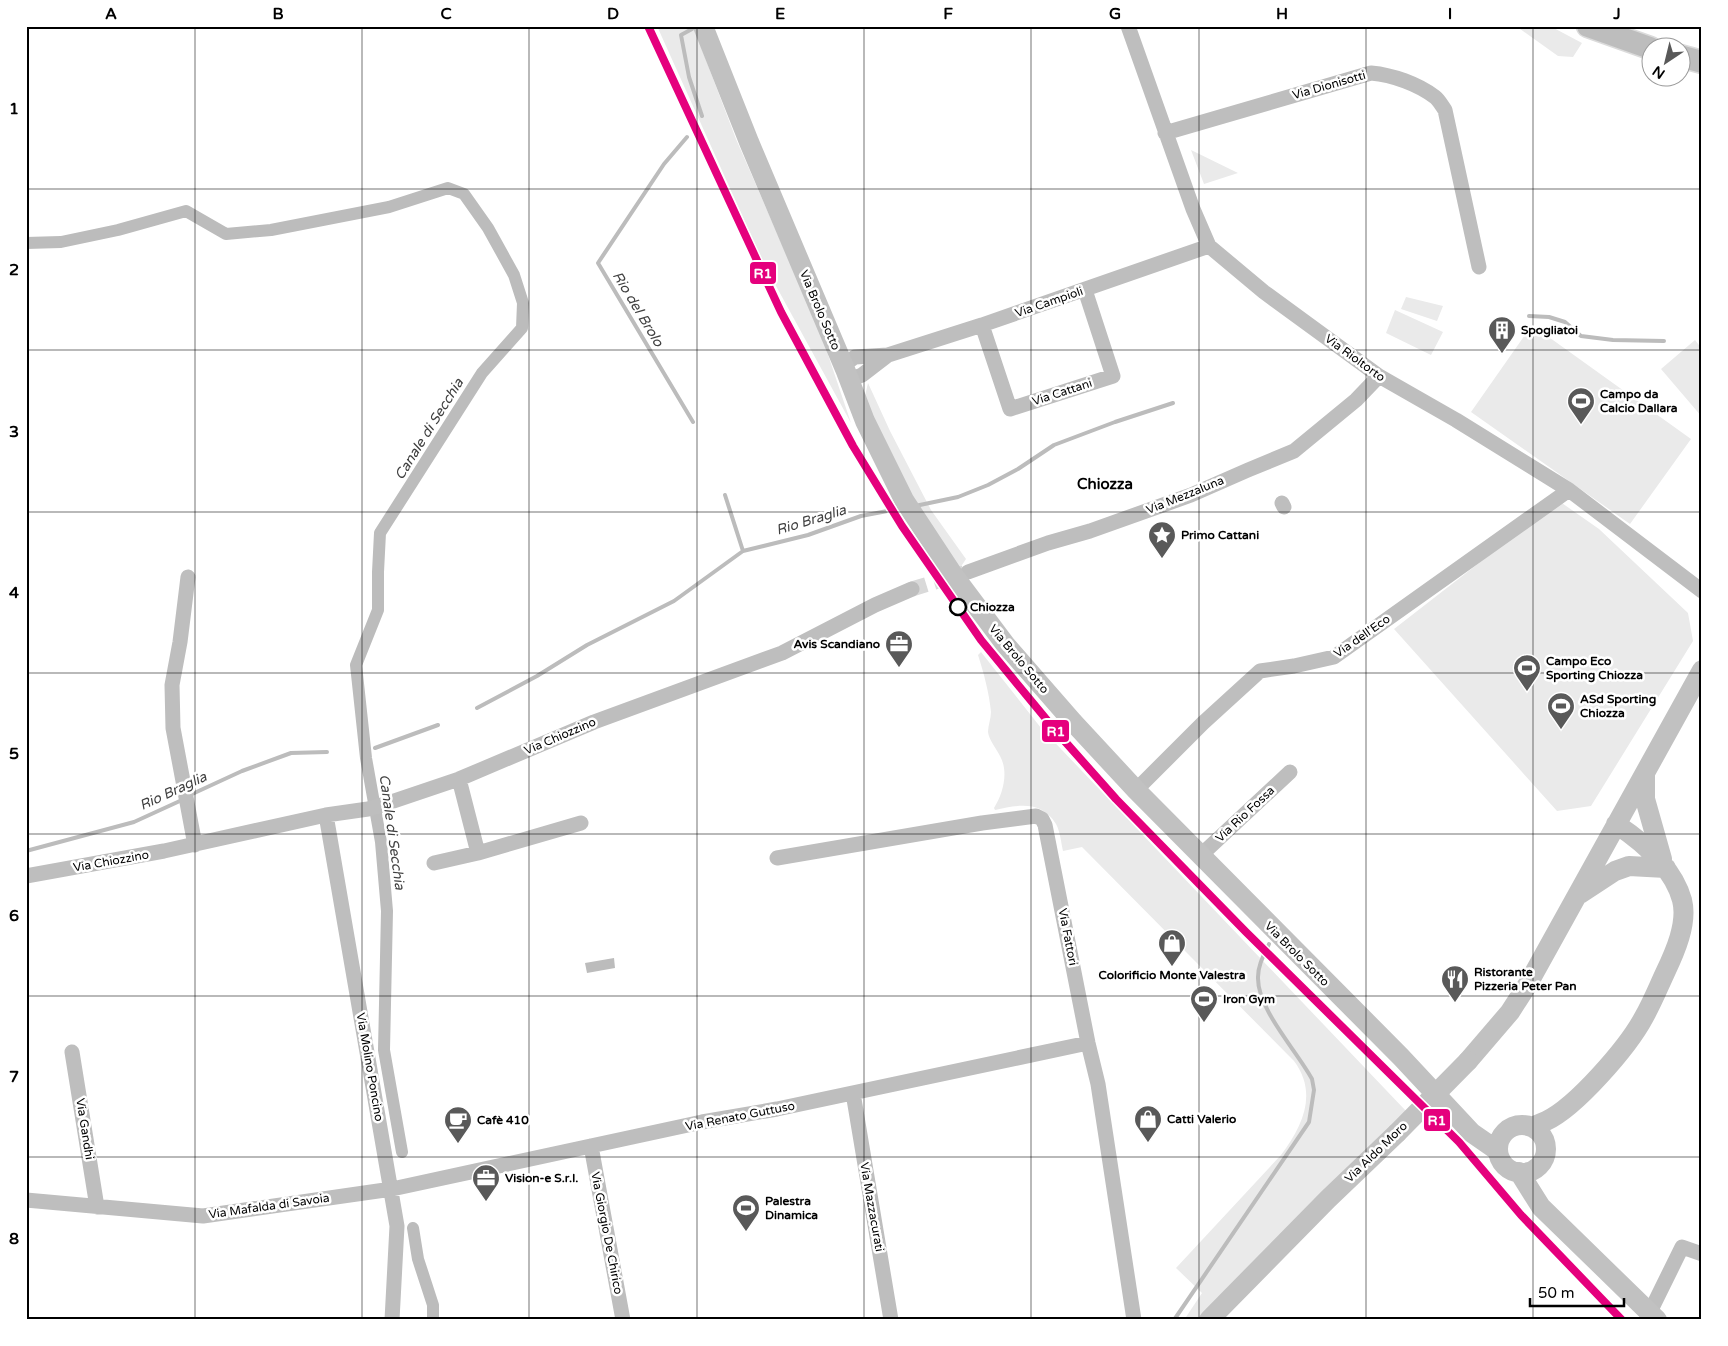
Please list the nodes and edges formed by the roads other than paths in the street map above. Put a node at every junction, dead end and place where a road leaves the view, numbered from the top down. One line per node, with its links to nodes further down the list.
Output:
1 (703, 26): 10 (main road, Via Brolo Sotto)
2 (1128, 26): 5 (street, Via Rioltorto)
3 (1588, 26): 4 (main road)
4 (1640, 44)
5 (1166, 133): 6 (street, Via Rioltorto); 7 (street, Via Dionisotti)
6 (1210, 246): 8 (street, Via Campioli); 13 (street, Via Rioltorto)
7 (1479, 267)
8 (1085, 290): 9 (street, Via Campioli); 9 (street, Via Cattani)
9 (982, 325): 11 (street, Via Campioli)
10 (832, 340): 11 (street); 12 (main road, Via Brolo Sotto)
11 (871, 362): 12 (street, Via Campioli); 14 (street, Via Campioli)
12 (846, 372): 14 (main road, Via Brolo Sotto)
13 (1379, 376): 15 (street, Via Rioltorto); 16 (street, Via Mezzaluna)
14 (859, 406): 24 (main road, Via Brolo Sotto)
15 (1569, 490): 19 (street, Via Rioltorto); 24 (street, Via dell'Eco)
16 (968, 572)
17 (188, 577): 28 (street)
18 (912, 589): 23 (street, Via Chiozzino)
19 (1702, 591)
20 (1702, 670): 22 (main road, Via Aldo Moro)
21 (1290, 772): 30 (street, Via Rio Fossa)
22 (1645, 772): 27 (main road, Via Aldo Moro); 33 (main road, Via Aldo Moro)
23 (459, 778): 25 (street, Via Chiozzino); 29 (street)
24 (1136, 790): 30 (main road, Via Brolo Sotto)
25 (326, 815): 28 (street, Via Chiozzino); 46 (street, Via Molino Poncino)
26 (581, 823): 29 (street)
27 (1616, 824): 33 (main road); 35 (main road, Via Aldo Moro)
28 (195, 845): 34 (street, Via Chiozzino)
29 (478, 853): 32 (street)
30 (1200, 856): 41 (main road, Via Brolo Sotto)
31 (777, 858): 36 (street, Via Fattori)
32 (434, 863)
33 (1666, 868): 35 (main road, Via Aldo Moro); 39 (main road, Via Aldo Moro)
34 (26, 876)
35 (1576, 897): 56 (main road, Via Aldo Moro, bridge)
36 (1088, 1043): 38 (street, Via Renato Guttuso); 55 (street, Via Fattori)
37 (72, 1052): 48 (street, Via Gandhi)
38 (853, 1093): 42 (street, Via Renato Guttuso); 54 (street, Via Mazzacurati)
39 (1579, 1096): 40 (main road, Via Aldo Moro); 43 (main road, Via Aldo Moro)
40 (1532, 1126): 41 (main road); 43 (main road)
41 (1501, 1142): 45 (main road)
42 (591, 1146): 46 (street, Via Renato Guttuso); 53 (street, Via Giorgio De Chirico)
43 (1546, 1146): 44 (main road)
44 (1539, 1166): 45 (main road); 49 (main road)
45 (1519, 1172): 49 (main road)
46 (392, 1189): 48 (street, Via Mafalda di Savoia); 52 (street, Via Molino Poncino)
47 (26, 1200): 48 (street, Via Mafalda di Savoia)
48 (97, 1207)
49 (1582, 1245): 51 (main road)
50 (1702, 1254): 51 (street)
51 (1654, 1316)
52 (392, 1320)
53 (623, 1320)
54 (891, 1320)
55 (1134, 1320)
56 (1209, 1320)

